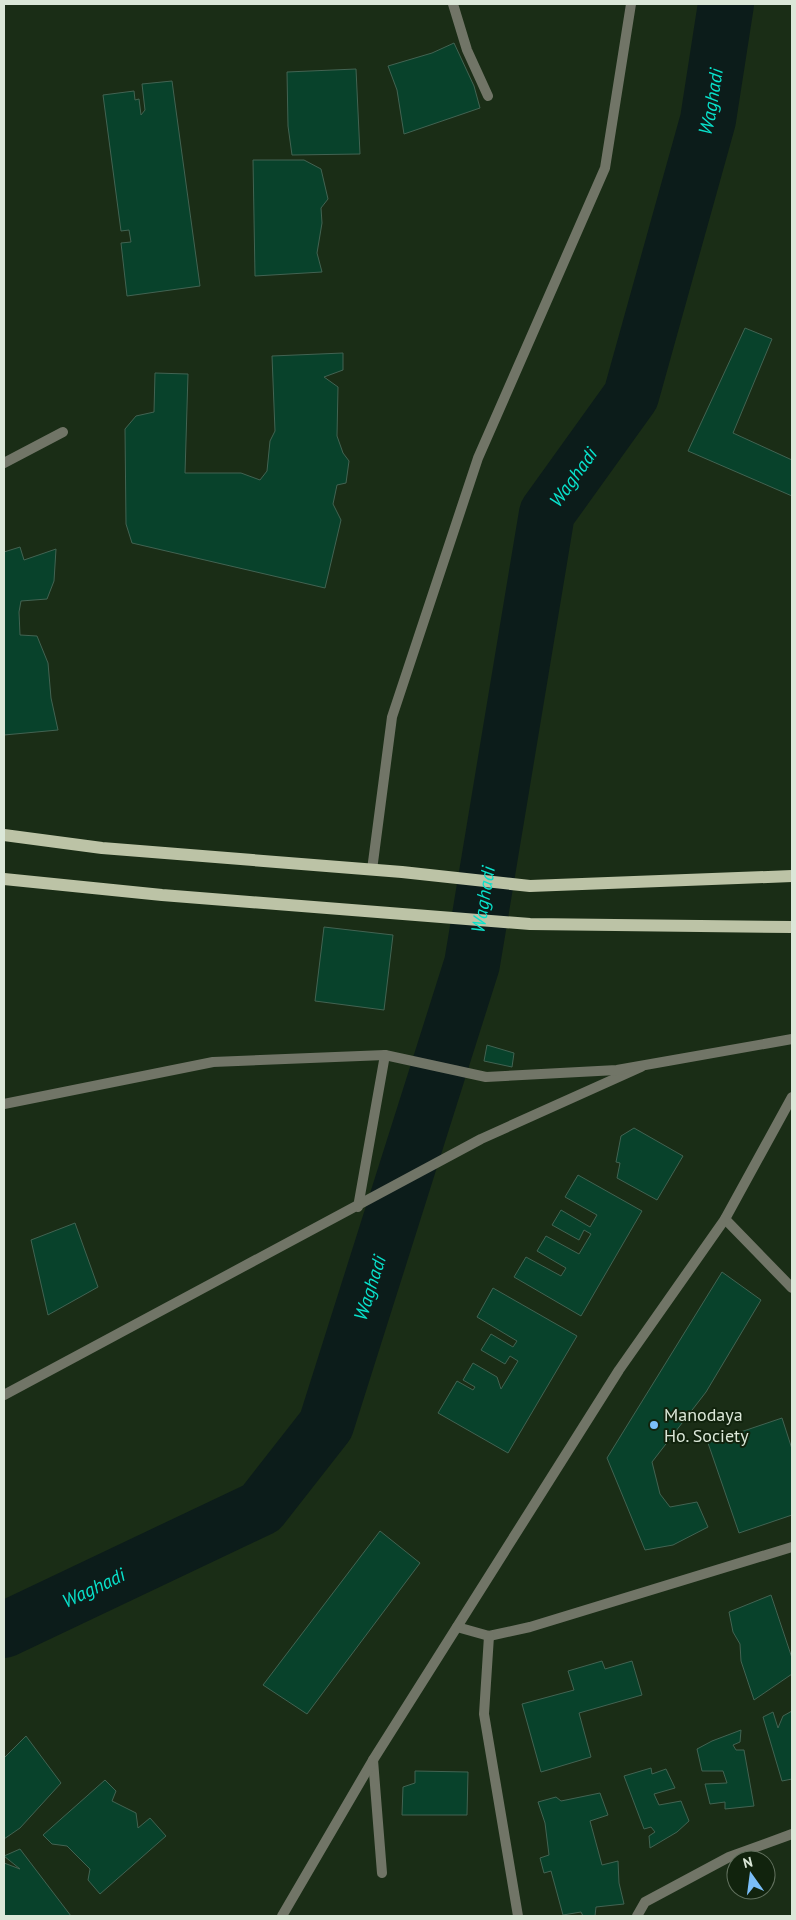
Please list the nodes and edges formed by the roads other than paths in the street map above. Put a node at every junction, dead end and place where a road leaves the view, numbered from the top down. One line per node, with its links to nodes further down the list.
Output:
1 (453, 4): 3 (street)
2 (631, 4): 7 (street)
3 (488, 96)
4 (63, 432): 5 (street)
5 (4, 463)
6 (4, 835): 7 (main road)
7 (372, 870): 8 (main road)
8 (792, 876)
9 (4, 879): 10 (main road)
10 (792, 927)
11 (792, 1039): 13 (street)
12 (385, 1055): 13 (street); 15 (street); 16 (street)
13 (647, 1065): 16 (street)
14 (792, 1097): 17 (street)
15 (4, 1104)
16 (358, 1207): 19 (street)
17 (725, 1219): 18 (street); 21 (street)
18 (792, 1288)
19 (4, 1395)
20 (792, 1549): 22 (street)
21 (457, 1627): 22 (street); 23 (street)
22 (489, 1636): 27 (street)
23 (373, 1760): 25 (street); 26 (street)
24 (792, 1834): 28 (street)
25 (382, 1873)
26 (282, 1916)
27 (518, 1916)
28 (638, 1916)

